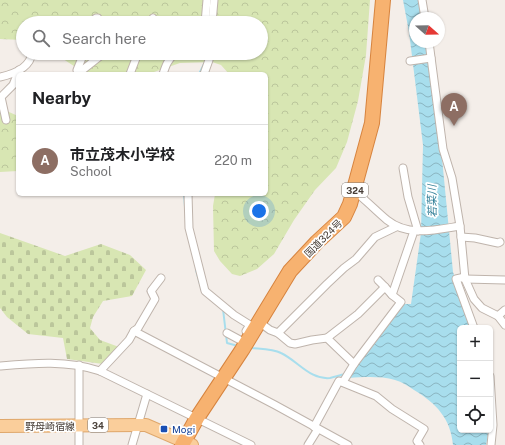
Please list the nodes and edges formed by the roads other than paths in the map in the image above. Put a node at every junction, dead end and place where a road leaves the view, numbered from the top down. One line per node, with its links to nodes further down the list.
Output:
1 (207, 0): 6 (street)
2 (214, 0): 7 (street)
3 (383, 0): 27 (highway, 国道324号 / 324)
4 (422, 0): 5 (street)
5 (424, 12)
6 (206, 16)
7 (213, 16)
8 (429, 48): 9 (street)
9 (430, 59): 16 (street); 29 (street)
10 (30, 60): 17 (street)
11 (82, 60): 19 (street)
12 (95, 60): 18 (street)
13 (135, 60): 20 (street)
14 (168, 60): 21 (street)
15 (209, 60): 22 (street)
16 (410, 61)
17 (19, 70): 23 (street)
18 (80, 72)
19 (80, 72)
20 (131, 72)
21 (164, 72)
22 (205, 72)
23 (0, 77)
24 (16, 78): 25 (street)
25 (6, 120)
26 (403, 168): 31 (street)
27 (354, 191): 30 (street); 42 (highway, 国道324号 / 324)
28 (188, 196): 49 (street)
29 (460, 226): 31 (street); 32 (street)
30 (396, 227): 31 (street); 47 (street)
31 (417, 231): 39 (street)
32 (461, 237): 33 (street); 35 (street)
33 (500, 242)
34 (162, 278): 45 (street)
35 (465, 278): 37 (street); 41 (street); 43 (street)
36 (378, 280): 38 (street)
37 (505, 280)
38 (385, 287): 39 (street); 48 (street)
39 (392, 295): 52 (street)
40 (505, 310): 41 (street)
41 (498, 316): 44 (street)
42 (259, 322): 47 (street); 49 (highway, 国道324号 / 324)
43 (473, 325)
44 (505, 325)
45 (134, 331): 53 (street); 54 (street)
46 (227, 333): 49 (street)
47 (278, 333): 48 (street)
48 (327, 338): 52 (street)
49 (243, 344): 54 (highway, 国道324号 / 324)
50 (79, 365): 51 (street); 53 (street); 61 (street)
51 (0, 366)
52 (353, 366): 55 (street)
53 (100, 371): 56 (street)
54 (222, 378): 58 (highway, 国道324号 / 324); 62 (street)
55 (345, 380): 62 (street); 69 (street)
56 (147, 394): 58 (street); 59 (street)
57 (491, 397): 70 (street)
58 (197, 418): 63 (highway, 国道324号 / 324); 66 (street)
59 (138, 425): 61 (main road, 野母崎宿線 / 34); 63 (main road, 野母崎宿線 / 34); 65 (street)
60 (0, 426): 61 (main road, 野母崎宿線 / 34)
61 (79, 426): 64 (street)
62 (316, 428): 67 (street); 68 (street)
63 (186, 444)
64 (79, 445)
65 (132, 445)
66 (251, 445)
67 (308, 445)
68 (348, 445)
69 (420, 445)
70 (491, 445)

